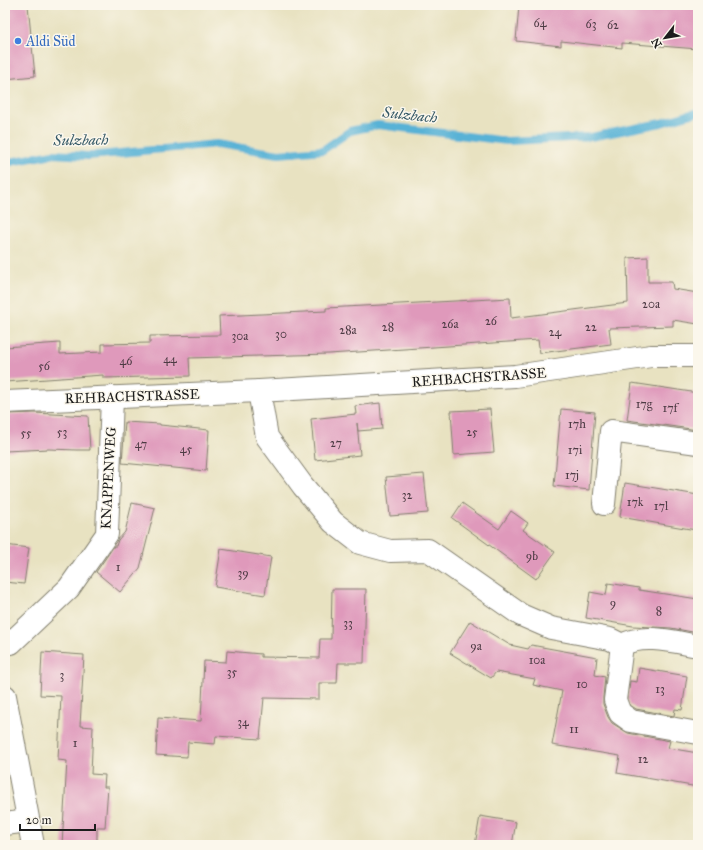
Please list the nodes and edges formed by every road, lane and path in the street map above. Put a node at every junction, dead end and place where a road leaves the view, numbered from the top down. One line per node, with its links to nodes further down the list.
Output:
1 (698, 356): 2 (street, REHBACHSTRASSE)
2 (259, 391): 3 (street, REHBACHSTRASSE); 8 (street)
3 (112, 397): 4 (street, REHBACHSTRASSE); 7 (street, KNAPPENWEG)
4 (5, 402)
5 (698, 443): 6 (street)
6 (604, 504)
7 (11, 643)
8 (622, 645): 9 (street); 11 (street)
9 (698, 646)
10 (5, 696): 12 (street)
11 (698, 733)
12 (28, 821): 13 (street); 14 (street)
13 (5, 824)
14 (33, 845)

